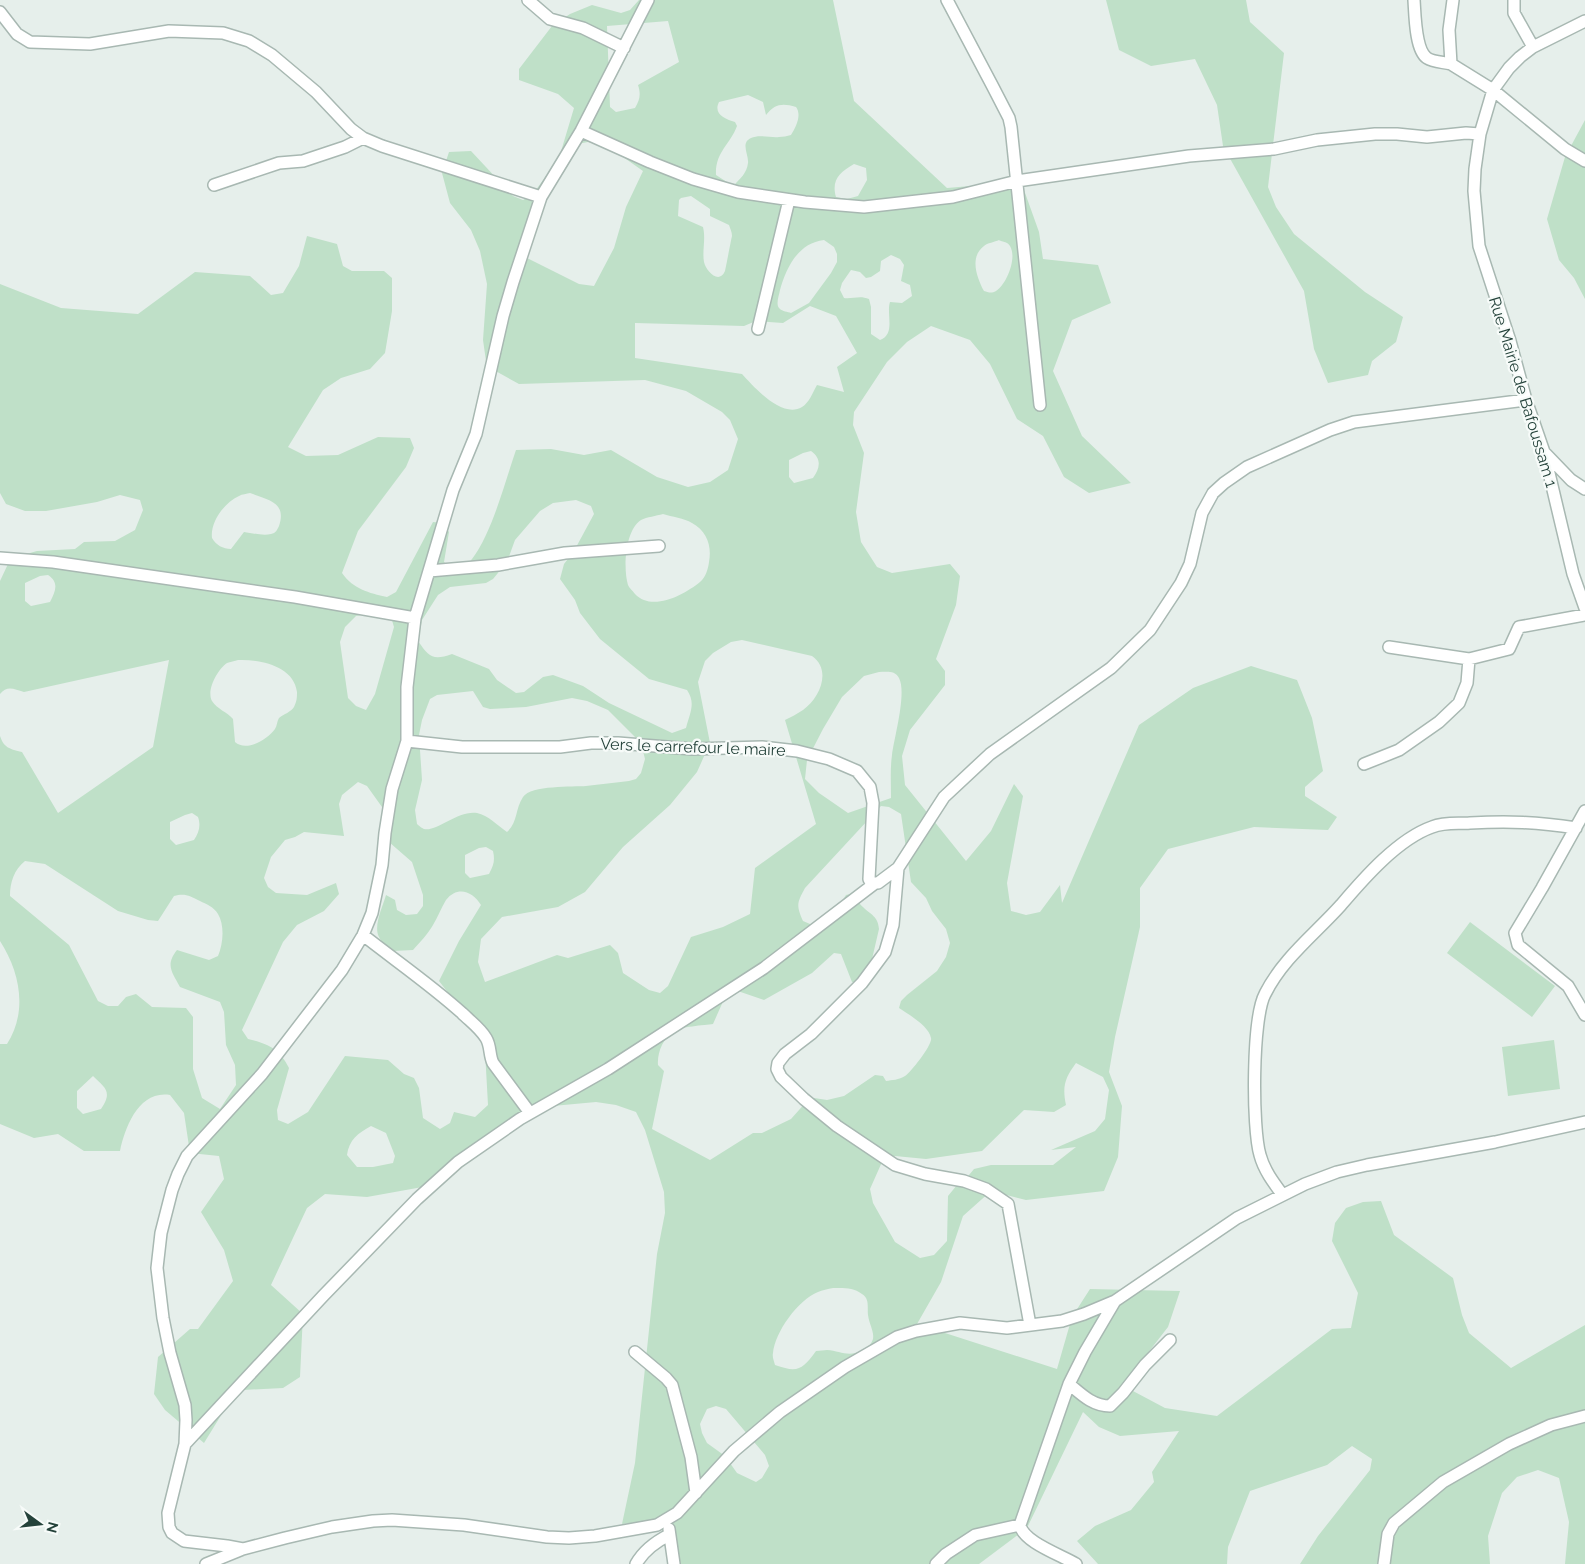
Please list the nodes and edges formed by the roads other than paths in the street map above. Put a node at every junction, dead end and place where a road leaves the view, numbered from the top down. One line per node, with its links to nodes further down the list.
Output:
1 (528, 0): 10 (street)
2 (648, 0): 10 (street)
3 (946, 0): 17 (street)
4 (1414, 0): 11 (street)
5 (1453, 0): 11 (street)
6 (1514, 0): 9 (street)
7 (0, 12): 15 (street)
8 (1585, 21): 9 (street, Rue Mairie de Bafoussam 1)
9 (1533, 47): 12 (street, Rue Mairie de Bafoussam 1)
10 (624, 48): 13 (street)
11 (1450, 64): 12 (street)
12 (1493, 90): 14 (street, Rue Mairie de Bafoussam 1); 16 (street)
13 (581, 131): 19 (street); 20 (street)
14 (1480, 134): 17 (street); 22 (street, Rue Mairie de Bafoussam 1)
15 (363, 138): 18 (street); 19 (street)
16 (1585, 161)
17 (1017, 181): 20 (street); 23 (street)
18 (214, 185)
19 (541, 197): 28 (street)
20 (789, 200): 21 (street)
21 (758, 329)
22 (1526, 400): 24 (street, Rue Mairie de Bafoussam 1); 38 (street)
23 (1040, 405)
24 (1544, 452): 25 (street); 29 (street, Rue Mairie de Bafoussam 1)
25 (1585, 489)
26 (659, 546): 28 (street)
27 (0, 558): 31 (street)
28 (429, 571): 31 (street)
29 (1585, 608)
30 (1585, 615): 33 (street)
31 (415, 618): 34 (street)
32 (1389, 646): 33 (street)
33 (1469, 658): 35 (street)
34 (407, 741): 39 (street, Vers le carrefour le maire); 40 (street)
35 (1364, 764)
36 (1585, 811): 37 (street)
37 (1576, 828): 41 (street); 44 (street)
38 (898, 868): 39 (street); 46 (street)
39 (874, 884): 42 (street)
40 (363, 935): 42 (street); 51 (street)
41 (1585, 1014)
42 (530, 1113): 51 (street)
43 (1585, 1122): 44 (street)
44 (1282, 1194): 45 (street)
45 (1115, 1301): 46 (street); 49 (street)
46 (1030, 1325): 52 (street)
47 (1170, 1340): 49 (street)
48 (634, 1352): 52 (street)
49 (1069, 1384): 54 (street)
50 (1585, 1416): 62 (street)
51 (185, 1444): 56 (street)
52 (696, 1493): 53 (street)
53 (669, 1519): 55 (street); 56 (street)
54 (1020, 1525): 60 (street); 61 (street)
55 (669, 1535): 58 (street); 59 (street)
56 (243, 1549): 57 (street)
57 (206, 1564)
58 (636, 1564)
59 (674, 1564)
60 (936, 1564)
61 (1076, 1564)
62 (1384, 1564)

